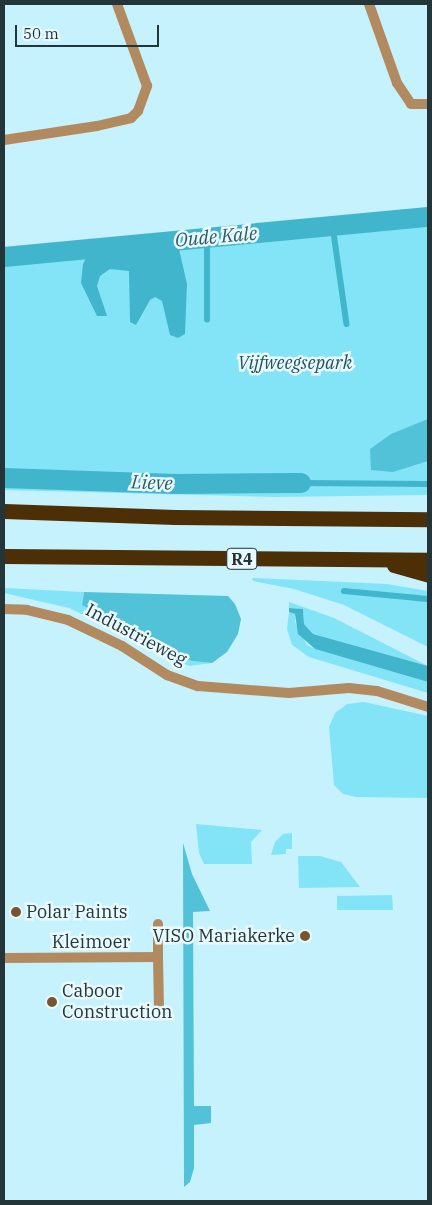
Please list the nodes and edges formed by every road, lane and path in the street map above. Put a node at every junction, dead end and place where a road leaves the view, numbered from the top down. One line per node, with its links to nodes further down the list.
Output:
1 (117, 4): 4 (street)
2 (369, 4): 3 (street)
3 (428, 104)
4 (4, 140)
5 (4, 511): 6 (highway)
6 (428, 518)
7 (4, 556): 8 (highway, R4)
8 (378, 560): 9 (highway, R4); 10 (highway, R4)
9 (428, 560)
10 (428, 575)
11 (4, 609): 12 (street, Industrieweg)
12 (428, 707)
13 (158, 924): 14 (street)
14 (158, 957): 15 (street, Kleimoer); 16 (street)
15 (4, 958)
16 (159, 1008)

